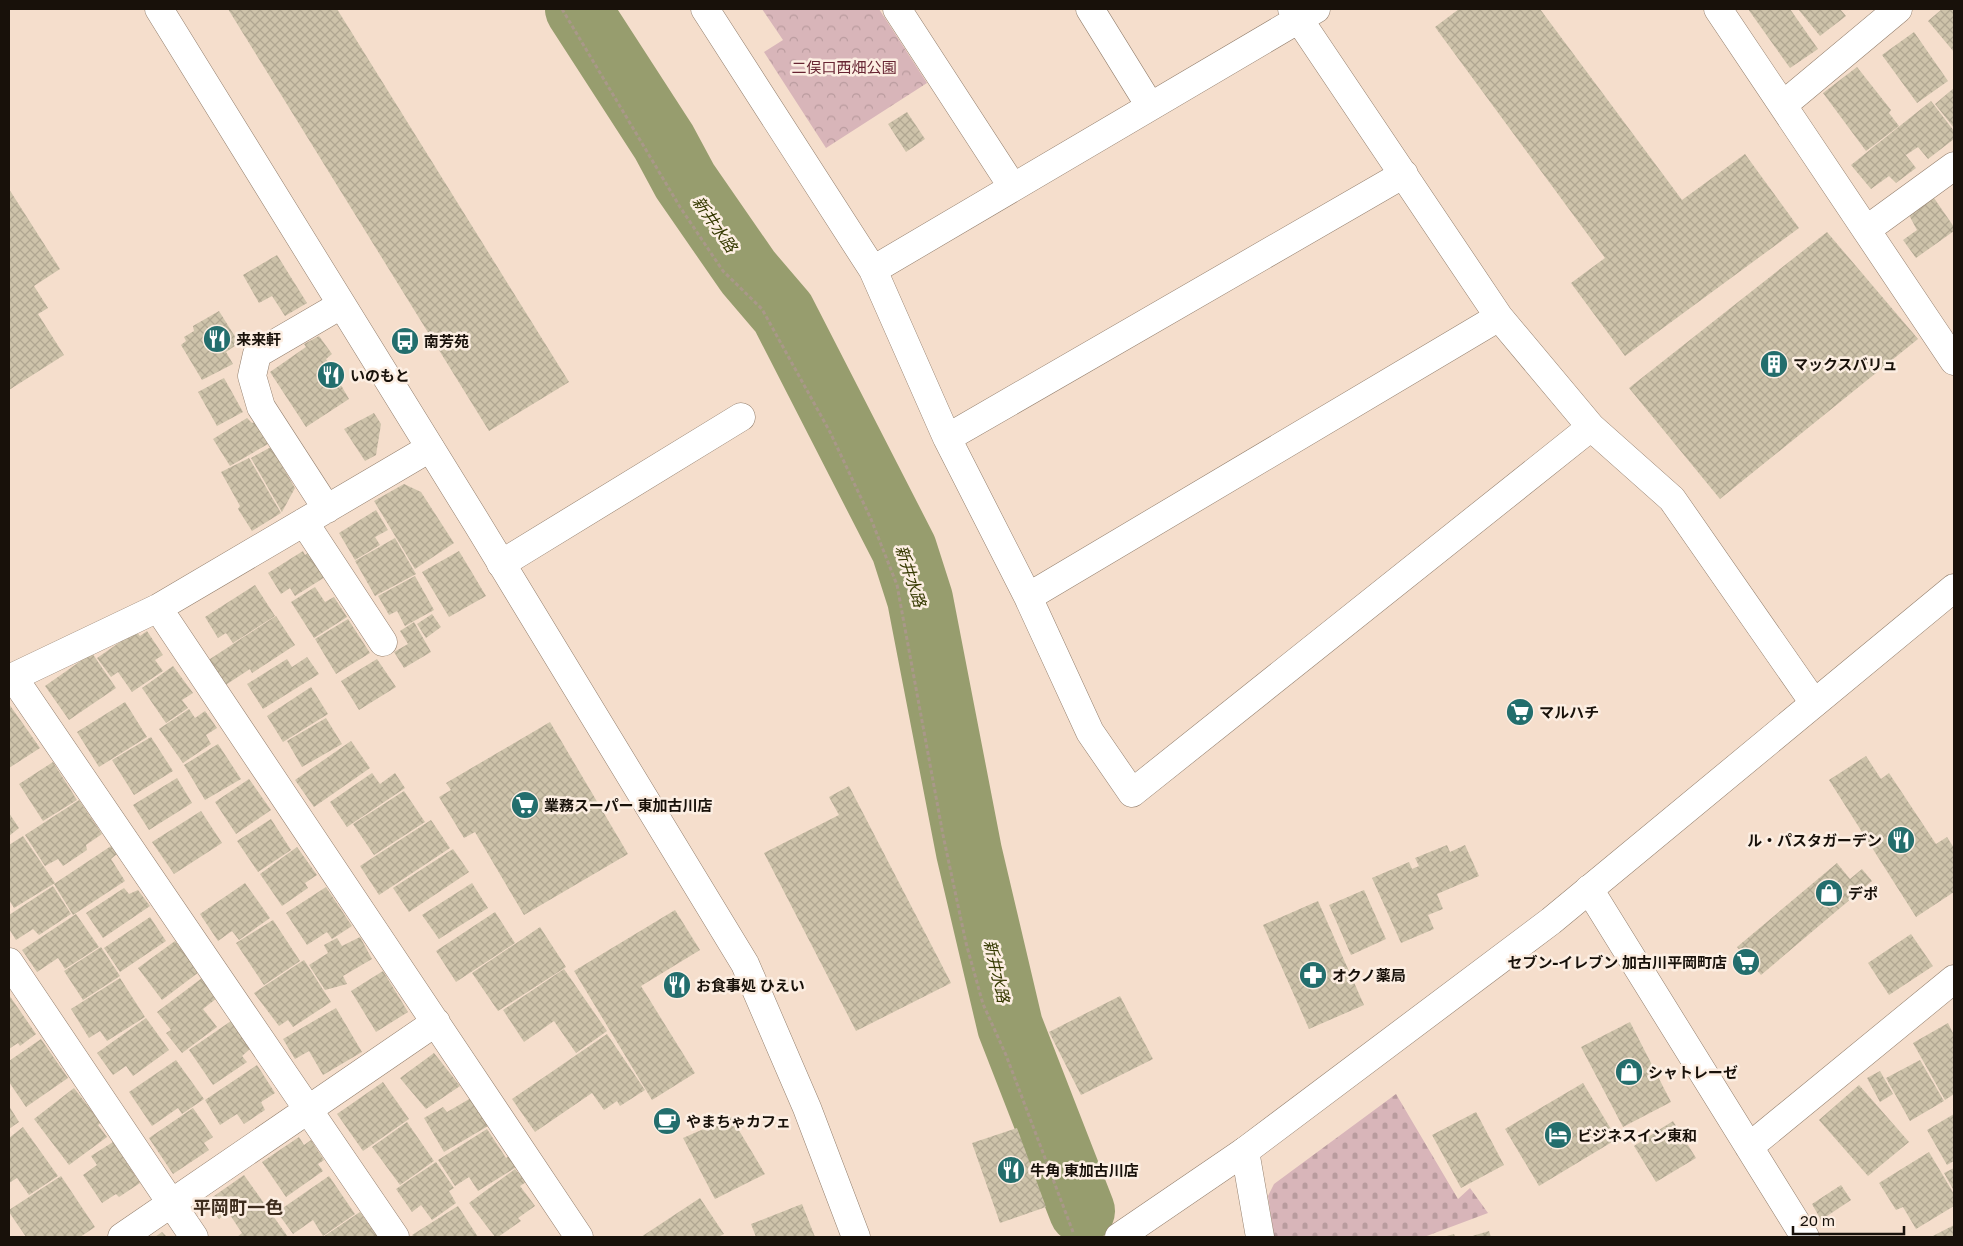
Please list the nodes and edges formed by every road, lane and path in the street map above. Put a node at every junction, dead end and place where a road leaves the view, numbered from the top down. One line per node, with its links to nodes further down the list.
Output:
1 (159, 9): 16 (street)
2 (562, 9): 40 (path)
3 (705, 9): 15 (street)
4 (897, 9): 13 (street)
5 (1090, 9): 10 (street)
6 (1718, 9): 9 (street)
7 (1898, 9): 9 (street)
8 (1302, 12): 10 (street); 12 (street)
9 (1783, 105): 14 (street)
10 (1150, 106): 13 (street)
11 (1954, 166): 14 (street)
12 (1404, 174): 17 (street); 21 (street)
13 (1012, 186): 15 (street)
14 (1866, 230): 18 (street)
15 (874, 270): 21 (street)
16 (341, 305): 22 (street); 23 (street)
17 (1500, 316): 20 (street); 27 (street)
18 (1954, 361)
19 (741, 417): 25 (street)
20 (1591, 427): 27 (street); 31 (street)
21 (946, 438): 27 (street)
22 (430, 448): 23 (street); 25 (street)
23 (327, 509): 24 (street)
24 (304, 522): 28 (street); 29 (street)
25 (501, 564): 46 (street)
26 (1954, 588): 31 (street)
27 (1028, 597)
28 (158, 608): 30 (street); 35 (street)
29 (383, 642)
30 (11, 678): 36 (street)
31 (1814, 703): 32 (street)
32 (1589, 889): 37 (street); 38 (street)
33 (9, 962): 39 (street)
34 (1954, 979): 37 (street)
35 (436, 1022): 36 (street); 45 (street)
36 (308, 1110): 39 (street); 44 (street)
37 (1749, 1147): 48 (street)
38 (1245, 1151): 41 (street); 47 (street)
39 (171, 1204): 42 (street); 43 (street)
40 (1073, 1232)
41 (1122, 1235)
42 (122, 1237)
43 (194, 1237)
44 (395, 1237)
45 (579, 1237)
46 (856, 1237)
47 (1260, 1237)
48 (1805, 1237)

